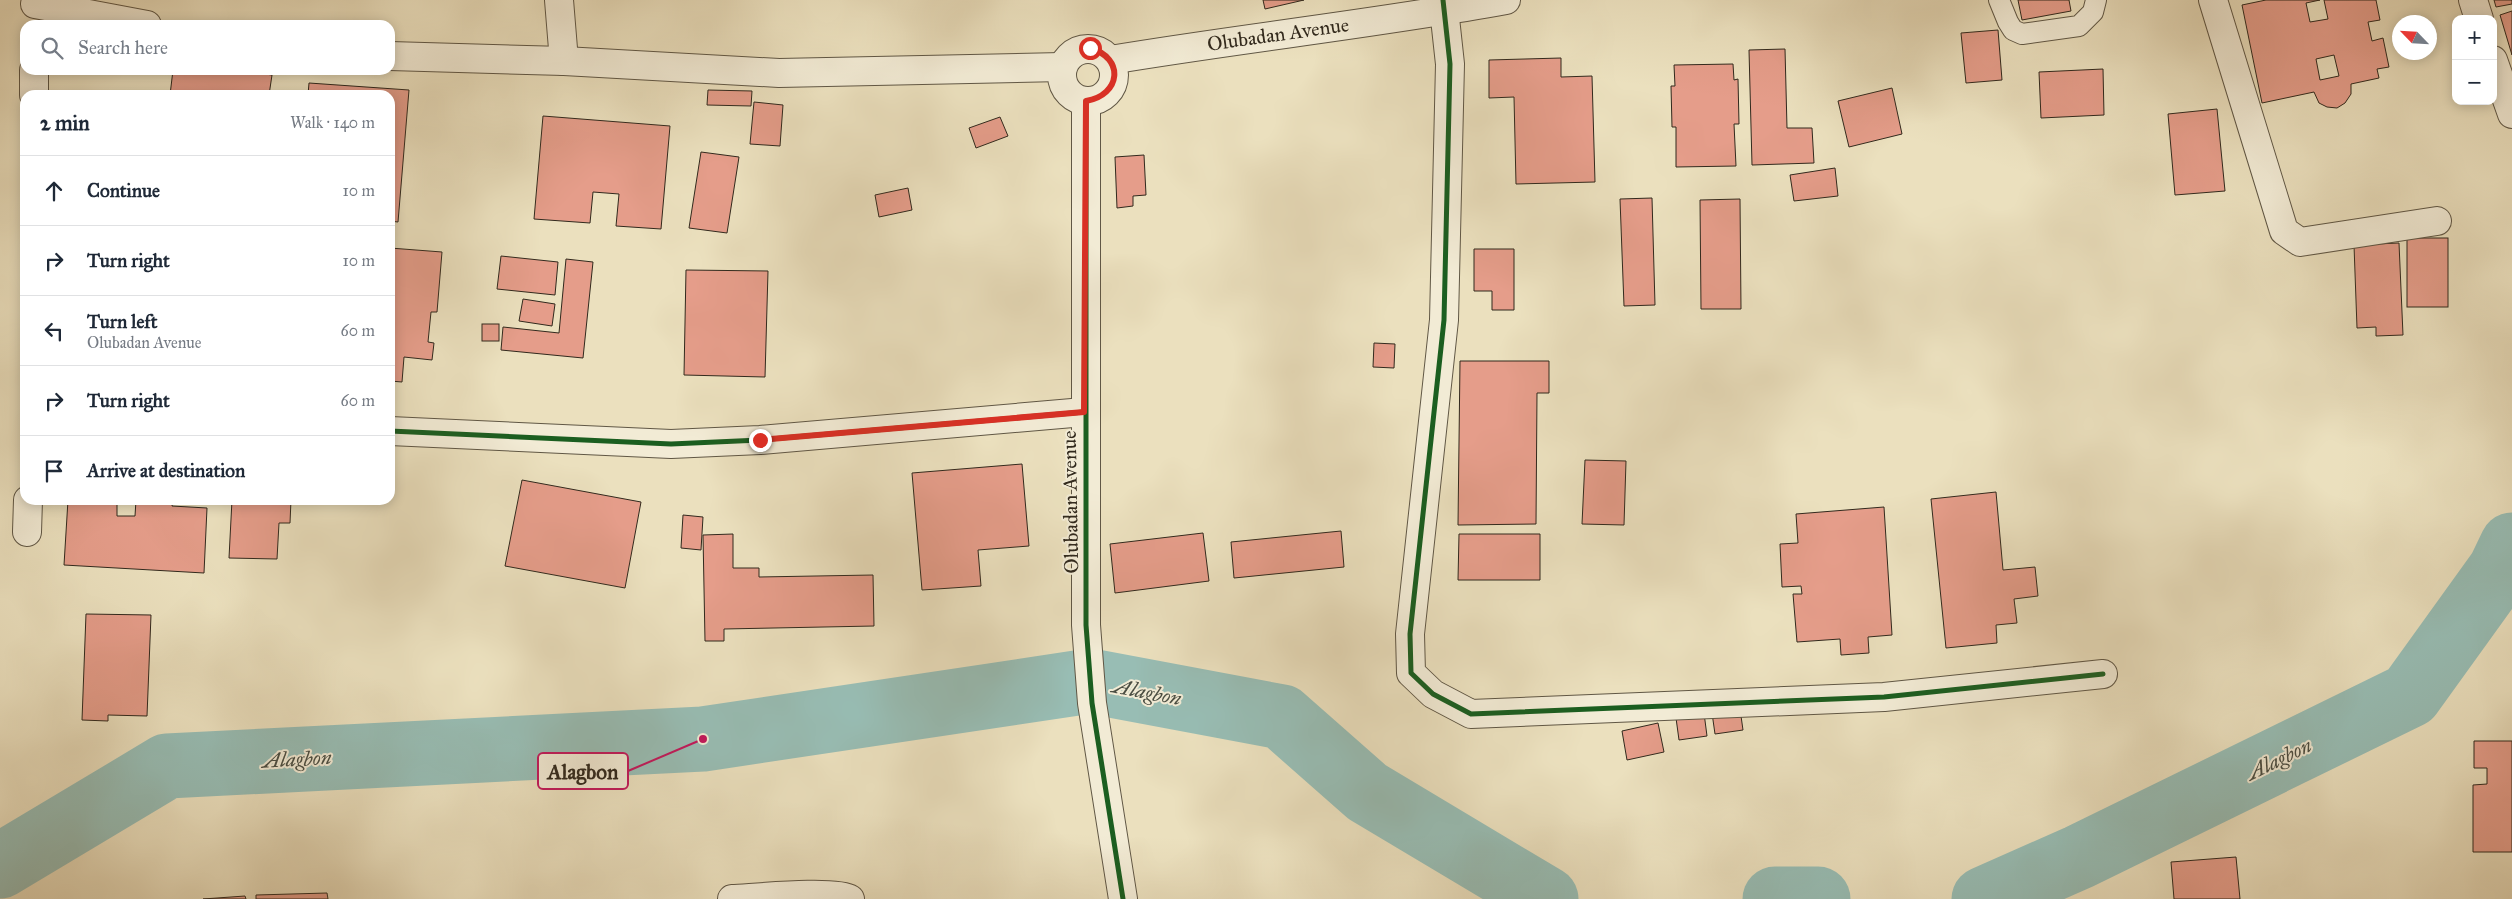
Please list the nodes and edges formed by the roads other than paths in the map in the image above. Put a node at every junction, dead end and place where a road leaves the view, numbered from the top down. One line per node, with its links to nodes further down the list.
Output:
1 (559, 0): 13 (street)
2 (1506, 0): 7 (street, Olubadan Avenue)
3 (1999, 0): 4 (lane)
4 (2096, 0)
5 (2213, 0): 20 (street)
6 (2473, 0): 9 (street)
7 (1444, 6): 12 (street, Olubadan Avenue); 25 (street)
8 (35, 10): 10 (street)
9 (2478, 15)
10 (110, 20)
11 (395, 56): 13 (street)
12 (1110, 60): 14 (street); 18 (street)
13 (564, 61): 14 (street)
14 (1062, 67): 18 (street)
15 (2497, 71): 19 (street)
16 (34, 75): 17 (street)
17 (34, 90)
18 (1086, 101): 21 (street, Olubadan Avenue)
19 (2512, 114)
20 (2437, 221)
21 (1084, 412): 22 (street); 28 (street, Olubadan Avenue)
22 (395, 431)
23 (28, 505): 24 (street)
24 (27, 532)
25 (2103, 674)
26 (732, 899): 27 (street)
27 (850, 899)
28 (1123, 899)

